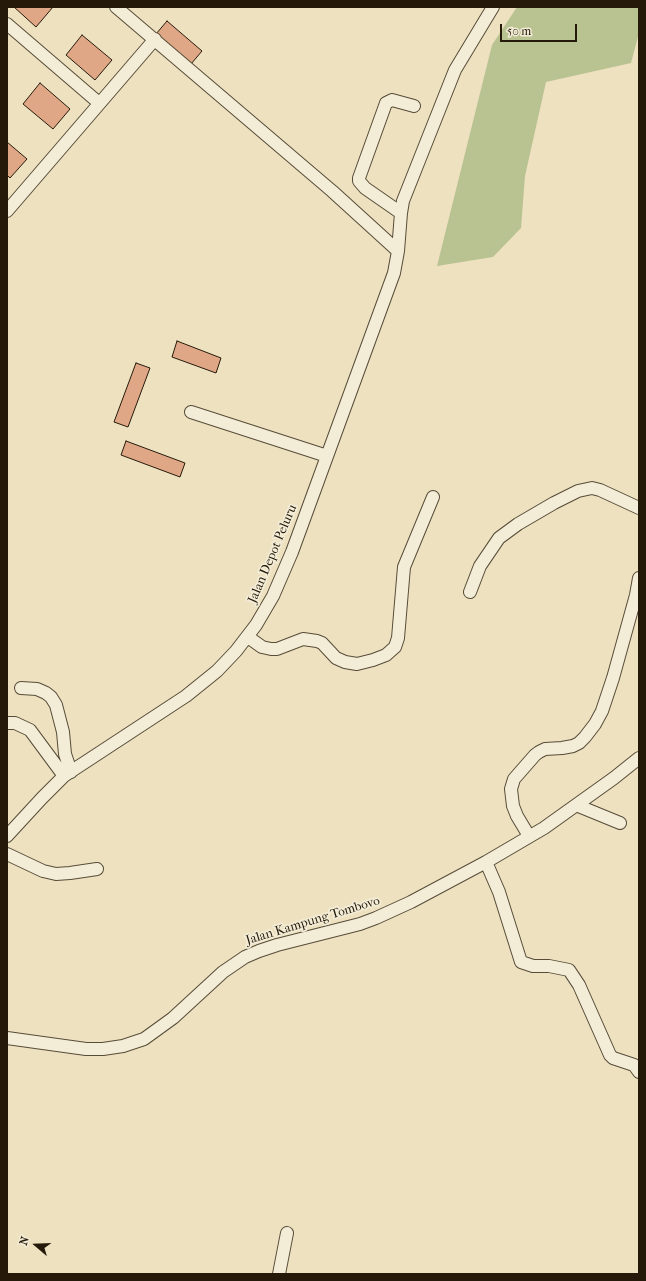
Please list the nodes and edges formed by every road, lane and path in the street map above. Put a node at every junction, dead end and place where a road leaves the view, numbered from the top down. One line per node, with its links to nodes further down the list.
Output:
1 (116, 7): 4 (street)
2 (493, 7): 8 (street, Jalan Depot Peluru)
3 (7, 24): 5 (street)
4 (155, 39): 5 (street); 9 (street)
5 (99, 103): 7 (street)
6 (414, 106): 8 (street)
7 (8, 208)
8 (401, 213): 9 (street, Jalan Depot Peluru)
9 (398, 251): 11 (street, Jalan Depot Peluru)
10 (191, 412): 11 (street)
11 (327, 456): 16 (street, Jalan Depot Peluru)
12 (433, 496): 16 (street)
13 (639, 508): 15 (street)
14 (639, 578): 24 (street)
15 (470, 592)
16 (248, 637): 20 (street, Jalan Depot Peluru)
17 (21, 688): 20 (street)
18 (7, 723): 20 (street)
19 (639, 758): 21 (street, Jalan Kampung Tombovo)
20 (68, 774): 23 (street, Jalan Depot Peluru)
21 (576, 805): 22 (street); 24 (street, Jalan Kampung Tombovo)
22 (620, 823)
23 (7, 836)
24 (529, 836): 26 (street, Jalan Kampung Tombovo)
25 (7, 854): 27 (street)
26 (486, 862): 28 (street, Jalan Kampung Tombovo); 29 (street)
27 (97, 869)
28 (7, 1038)
29 (639, 1072)
30 (287, 1233): 31 (street)
31 (279, 1274)

